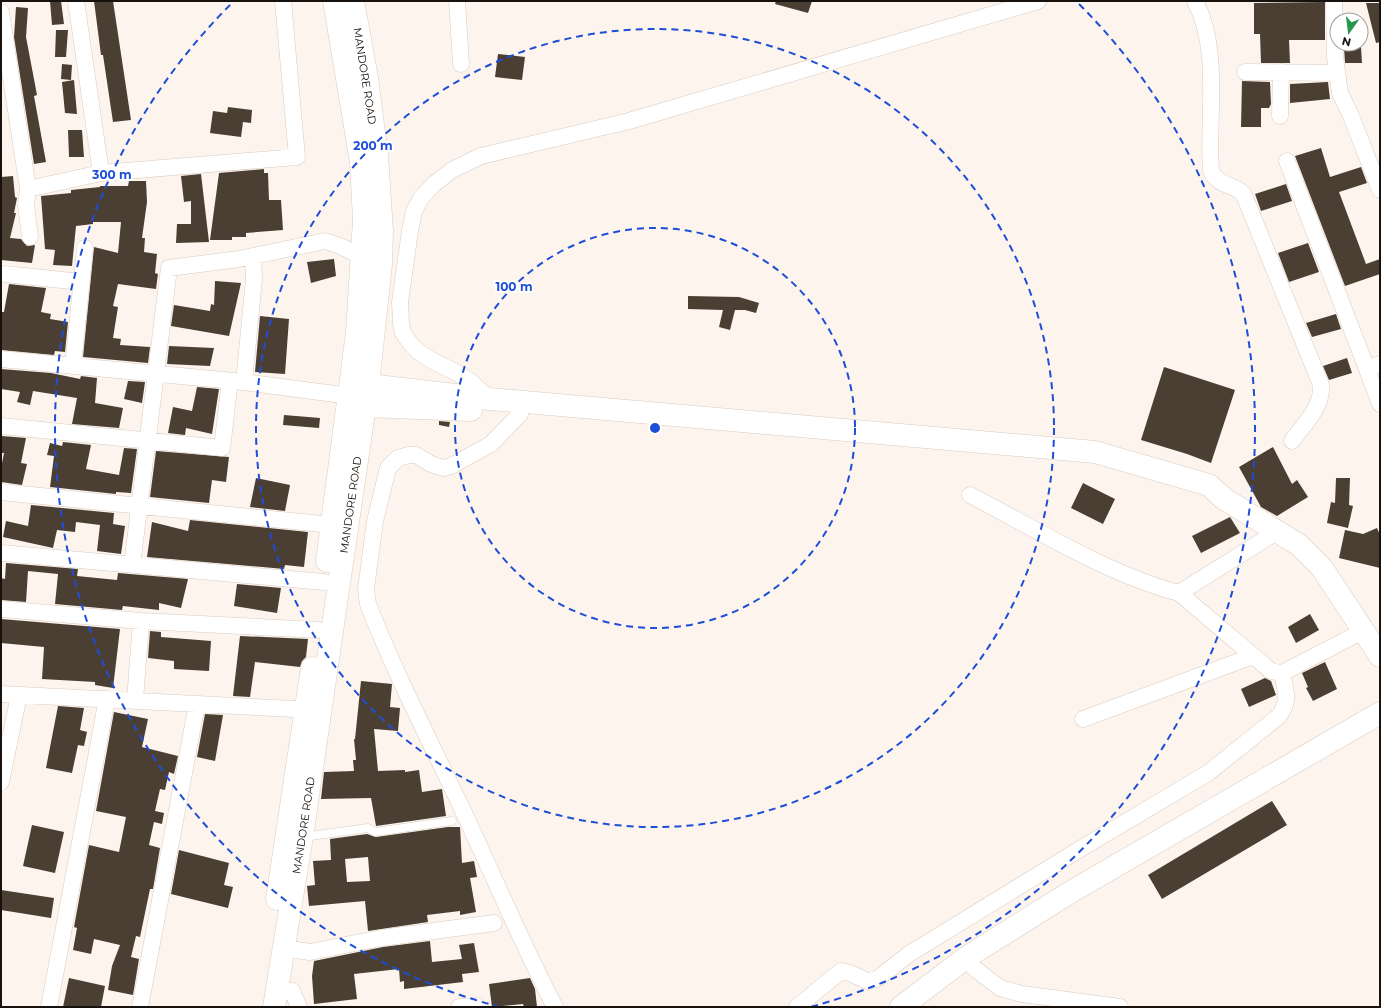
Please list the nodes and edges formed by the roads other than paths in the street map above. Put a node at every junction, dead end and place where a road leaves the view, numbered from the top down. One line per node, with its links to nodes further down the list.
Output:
1 (76, 1): 16 (street)
2 (283, 1): 16 (street)
3 (334, 1): 22 (main road, MANDORE ROAD)
4 (353, 1): 30 (main road, MANDORE ROAD)
5 (457, 1): 10 (street)
6 (1038, 1): 31 (street)
7 (1195, 1): 36 (street)
8 (1334, 1): 13 (street)
9 (1, 12): 17 (street)
10 (461, 64)
11 (1245, 72): 12 (street)
12 (1281, 72): 13 (street); 14 (street)
13 (1336, 73): 18 (street)
14 (1280, 116)
15 (1287, 161): 27 (street)
16 (101, 173): 17 (street)
17 (28, 188): 19 (street)
18 (1380, 190)
19 (30, 237)
20 (85, 248): 24 (street)
21 (253, 256): 22 (street); 28 (street); 29 (street)
22 (363, 257): 30 (main road, MANDORE ROAD)
23 (5, 274): 24 (street)
24 (81, 282): 26 (street)
25 (1, 359): 26 (street)
26 (73, 366): 28 (street)
27 (1374, 367): 33 (street)
28 (156, 374): 29 (street); 37 (street)
29 (237, 382): 30 (street); 37 (street)
30 (361, 396): 32 (main road); 42 (main road, MANDORE ROAD); 60 (main road, MANDORE ROAD)
31 (490, 399): 32 (main road); 38 (main road)
32 (454, 402): 34 (main road)
33 (1380, 404)
34 (520, 414): 38 (main road); 77 (street)
35 (1, 426): 37 (street)
36 (1292, 441)
37 (148, 442): 41 (street)
38 (1094, 459): 43 (main road)
39 (1, 492): 41 (street)
40 (970, 495): 47 (street)
41 (140, 506): 42 (street); 45 (street)
42 (332, 526): 46 (main road, MANDORE ROAD)
43 (1278, 531): 47 (street); 51 (main road)
44 (1, 553): 45 (street)
45 (132, 565): 46 (street)
46 (324, 582): 50 (main road, MANDORE ROAD)
47 (1179, 593): 52 (street)
48 (1, 609): 49 (street)
49 (141, 621): 50 (street); 58 (street)
50 (318, 630): 60 (main road, MANDORE ROAD)
51 (1363, 631): 53 (main road); 54 (street)
52 (1252, 656): 54 (street); 62 (street)
53 (1380, 656)
54 (1282, 672): 78 (street)
55 (1, 694): 56 (street)
56 (19, 694): 57 (street); 64 (street)
57 (107, 699): 58 (street); 72 (street)
58 (135, 700): 59 (street)
59 (197, 704): 60 (street); 73 (street)
60 (313, 710): 66 (main road, MANDORE ROAD); 74 (main road, MANDORE ROAD)
61 (1380, 713): 79 (main road)
62 (1083, 719)
63 (1380, 728): 69 (main road)
64 (1, 782)
65 (452, 820): 66 (lane)
66 (302, 837): 68 (main road, MANDORE ROAD)
67 (494, 923): 68 (street)
68 (283, 948): 70 (main road, MANDORE ROAD)
69 (974, 968): 80 (main road); 81 (street)
70 (275, 1000): 75 (street)
71 (477, 1006): 76 (street)
72 (49, 1007)
73 (140, 1007)
74 (260, 1007)
75 (299, 1007)
76 (459, 1007)
77 (555, 1007)
78 (796, 1007)
79 (901, 1007)
80 (922, 1007)
81 (1120, 1007)

